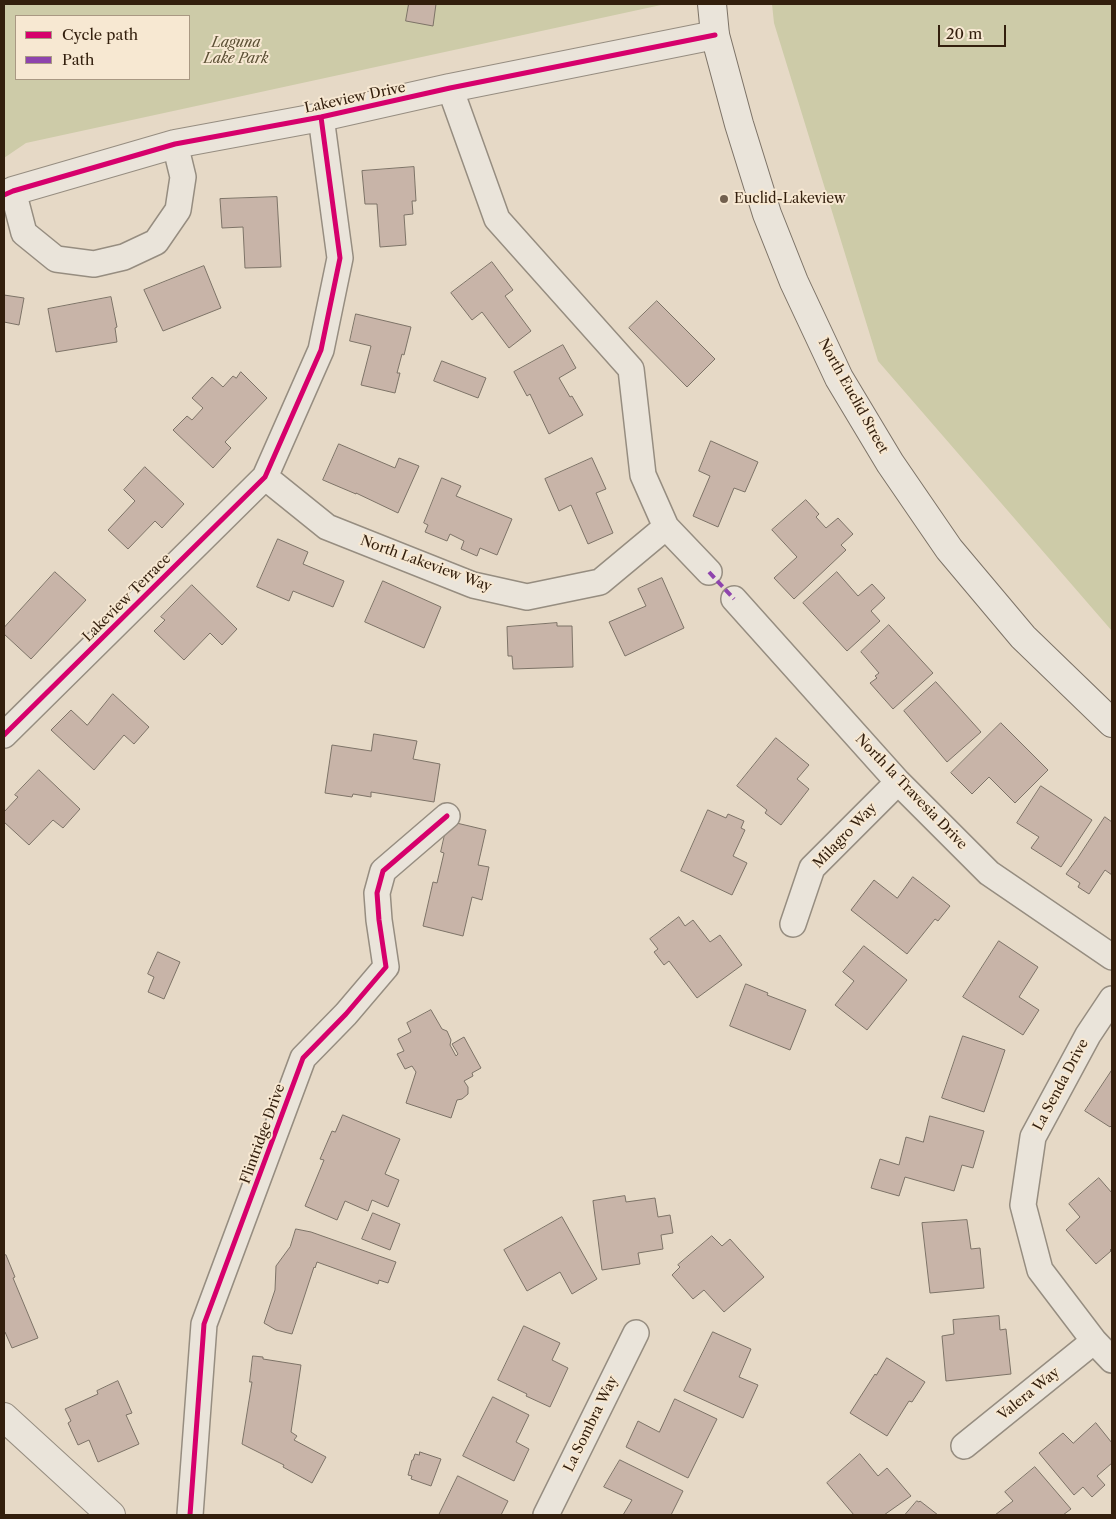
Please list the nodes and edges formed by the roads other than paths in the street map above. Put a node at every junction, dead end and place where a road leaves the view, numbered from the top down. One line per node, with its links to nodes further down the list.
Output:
1 (712, 4): 2 (street, North Euclid Street)
2 (715, 35): 3 (street, Lakeview Drive); 11 (street, North Euclid Street)
3 (450, 88): 4 (street, Lakeview Drive); 8 (street)
4 (321, 117): 5 (street, Lakeview Drive); 7 (street)
5 (175, 144): 6 (street, Lakeview Drive); 6 (street)
6 (8, 193)
7 (266, 477): 8 (street, North Lakeview Way); 12 (street, Lakeview Terrace)
8 (666, 527): 9 (street)
9 (709, 572)
10 (734, 599): 13 (street, North la Travesia Drive)
11 (1112, 723)
12 (4, 735)
13 (898, 782): 15 (street, Milagro Way); 16 (street, North la Travesia Drive)
14 (447, 816): 24 (street, Flintridge Drive)
15 (793, 924)
16 (1112, 957)
17 (1112, 999): 19 (street, La Senda Drive)
18 (636, 1333): 25 (street, La Sombra Way)
19 (1094, 1341): 20 (street, La Senda Drive); 22 (street, Valera Way)
20 (1112, 1360)
21 (4, 1417): 23 (street)
22 (964, 1446)
23 (111, 1515)
24 (190, 1515)
25 (546, 1515)

